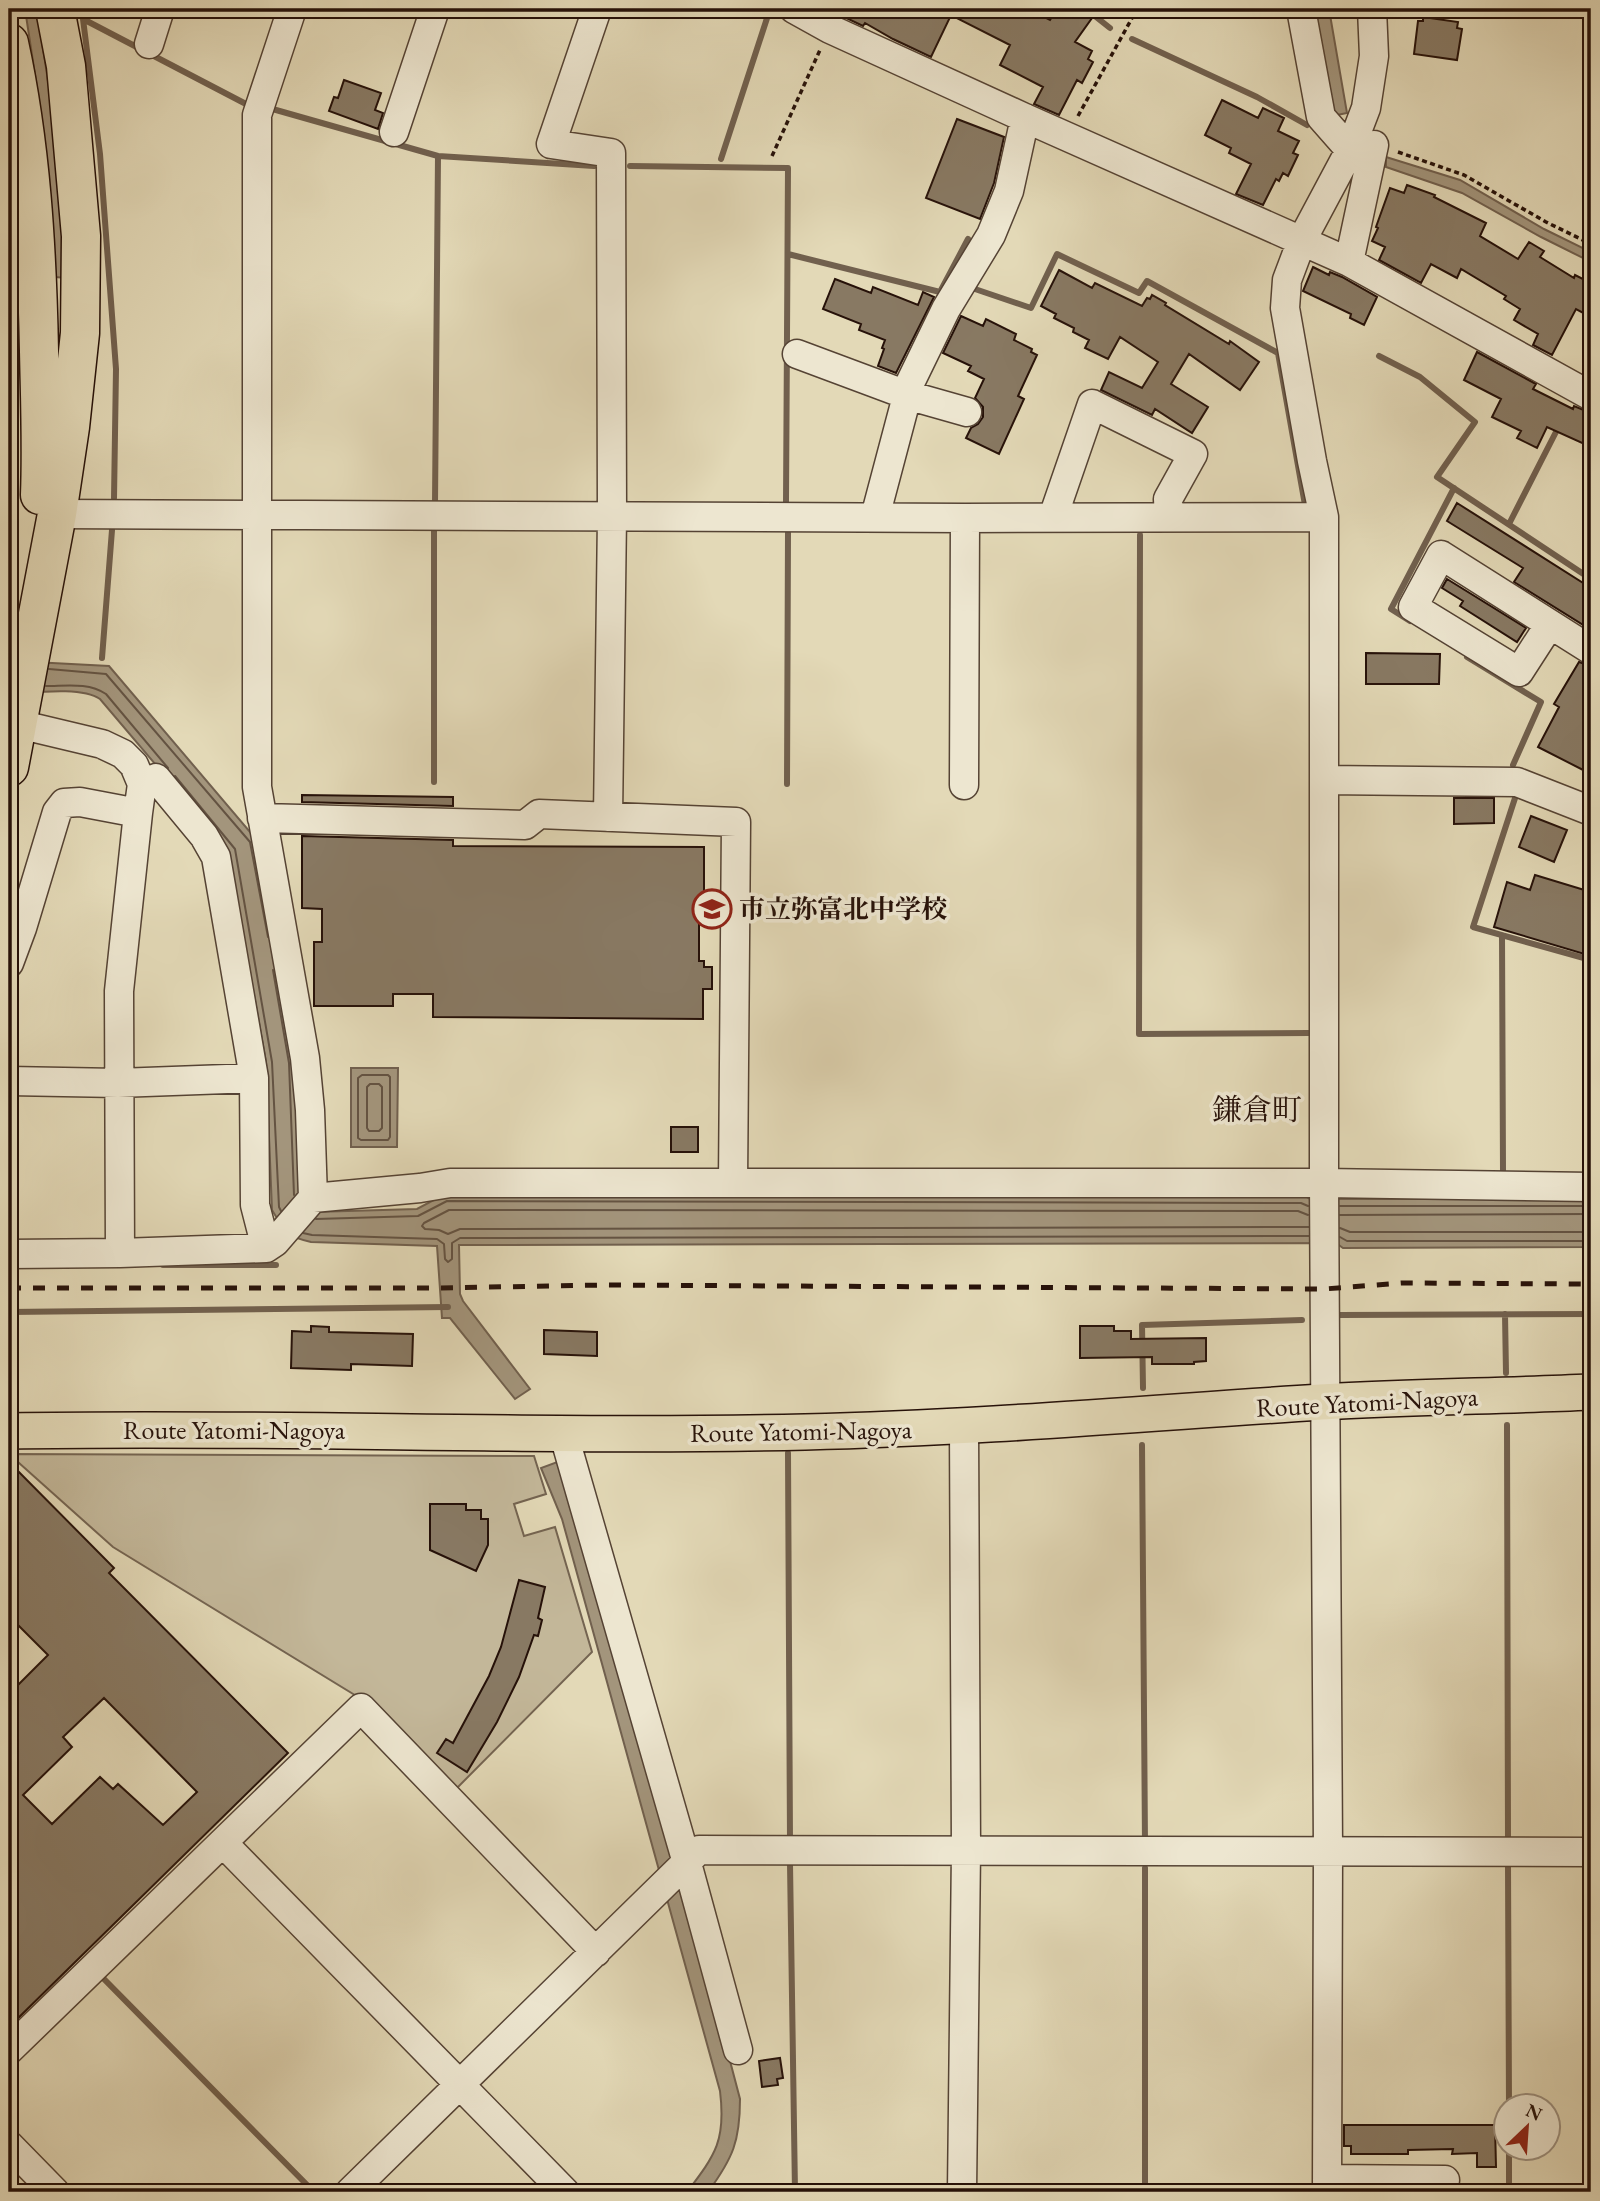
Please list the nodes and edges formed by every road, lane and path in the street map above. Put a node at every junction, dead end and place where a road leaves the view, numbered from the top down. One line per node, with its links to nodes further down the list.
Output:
1 (55, 9): 25 (highway)
2 (160, 9): 12 (street)
3 (292, 9): 26 (street)
4 (435, 9): 14 (street)
5 (597, 9): 27 (street)
6 (794, 9): 10 (street)
7 (1137, 9): 15 (path)
8 (1301, 9): 16 (street)
9 (1372, 9): 16 (street)
10 (830, 29): 13 (street); 17 (path)
11 (9, 43): 35 (highway)
12 (149, 44)
13 (1025, 118): 15 (street); 22 (street)
14 (394, 132)
15 (1067, 136): 18 (street)
16 (1362, 148): 18 (street); 19 (path); 20 (street)
17 (772, 156)
18 (1302, 240): 20 (street); 32 (street)
19 (1591, 244)
20 (1349, 262): 23 (street)
21 (797, 354): 22 (street)
22 (907, 395): 24 (street); 28 (street)
23 (1591, 396)
24 (967, 412)
25 (57, 513): 26 (street); 35 (highway)
26 (257, 515): 27 (street); 44 (street)
27 (612, 516): 28 (street); 41 (street)
28 (875, 517): 29 (street)
29 (965, 517): 30 (street); 40 (street)
30 (1053, 517): 31 (street); 31 (street)
31 (1169, 517): 32 (street)
32 (1324, 517): 38 (street)
33 (1550, 624): 33 (street); 34 (street)
34 (1591, 650)
35 (24, 657): 36 (highway)
36 (20, 714): 37 (highway); 39 (street)
37 (9, 767)
38 (1324, 780): 42 (street); 51 (street)
39 (142, 784): 43 (street); 46 (street)
40 (964, 785)
41 (608, 806): 44 (street); 49 (street)
42 (1591, 811)
43 (138, 813): 45 (street); 48 (street)
44 (262, 818): 52 (street)
45 (9, 963)
46 (254, 1078): 48 (street); 53 (street)
47 (9, 1082): 48 (street)
48 (118, 1083): 55 (street)
49 (733, 1183): 51 (street); 52 (street)
50 (1591, 1188): 51 (street)
51 (1324, 1190): 57 (street)
52 (312, 1200): 53 (street)
53 (272, 1242): 55 (street)
54 (9, 1254): 55 (street)
55 (120, 1254)
56 (1591, 1392): 57 (main road, Route Yatomi-Nagoya)
57 (1324, 1402): 58 (main road, Route Yatomi-Nagoya); 63 (street)
58 (964, 1427): 60 (main road, Route Yatomi-Nagoya); 62 (street)
59 (9, 1431): 60 (main road, Route Yatomi-Nagoya)
60 (562, 1432): 65 (street)
61 (223, 1843): 66 (street); 67 (street); 69 (street)
62 (966, 1850): 63 (street); 65 (street); 76 (street)
63 (1328, 1850): 64 (street); 72 (street)
64 (1591, 1852)
65 (676, 1873): 66 (street); 68 (street)
66 (596, 1952): 69 (street)
67 (9, 2050)
68 (738, 2050)
69 (460, 2085): 74 (street); 75 (street)
70 (9, 2145): 73 (street)
71 (1444, 2180): 72 (street)
72 (1327, 2185)
73 (55, 2192)
74 (350, 2192)
75 (565, 2192)
76 (962, 2192)

